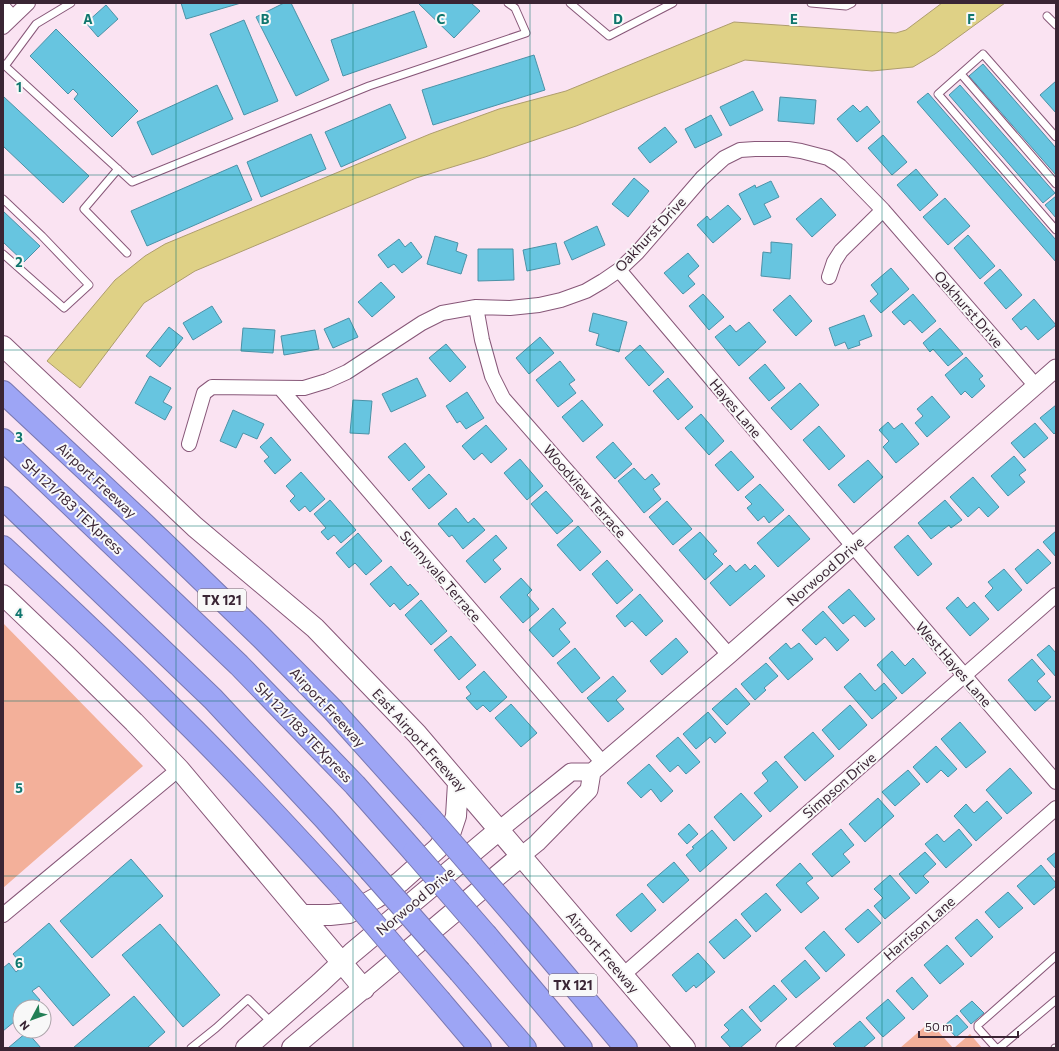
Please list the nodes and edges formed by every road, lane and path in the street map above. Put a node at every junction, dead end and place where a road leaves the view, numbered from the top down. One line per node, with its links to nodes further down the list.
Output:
1 (28, 3): 9 (street)
2 (70, 3): 11 (lane)
3 (508, 3): 14 (lane)
4 (570, 3): 5 (lane)
5 (673, 3)
6 (811, 3): 7 (lane)
7 (852, 3)
8 (1048, 16): 10 (lane)
9 (6, 17)
10 (1056, 25)
11 (4, 65): 14 (lane)
12 (961, 74): 13 (lane); 15 (lane); 18 (lane)
13 (1056, 137)
14 (118, 169): 19 (lane)
15 (1056, 184)
16 (3, 199): 20 (lane)
17 (883, 210): 21 (street, Oakhurst Drive); 22 (street); 26 (street, Oakhurst Drive)
18 (1056, 230)
19 (127, 253)
20 (3, 254)
21 (619, 270): 23 (street, Oakhurst Drive); 32 (street, Hayes Lane)
22 (829, 278)
23 (476, 308): 27 (street, Oakhurst Drive); 36 (street, Woodview Terrace)
24 (3, 346): 41 (main road, East Airport Freeway)
25 (1056, 368): 26 (street, Norwood Drive)
26 (1036, 386): 32 (street, Norwood Drive)
27 (280, 388): 30 (street, Oakhurst Drive); 38 (street, Sunnyvale Terrace)
28 (3, 392): 59 (highway, Airport Freeway / TX 121, bridge)
29 (3, 440): 58 (highway, SH 121/183 TEXpress, bridge)
30 (189, 444)
31 (3, 498): 57 (highway, bridge)
32 (853, 546): 36 (street, Norwood Drive); 37 (street, West Hayes Lane)
33 (3, 547): 56 (highway, bridge)
34 (3, 595): 39 (main road)
35 (1056, 595): 37 (street, Simpson Drive)
36 (729, 655): 38 (street, Norwood Drive)
37 (964, 676): 40 (street, West Hayes Lane); 49 (street, Simpson Drive)
38 (598, 768): 43 (street, Norwood Drive); 44 (street)
39 (179, 769): 45 (street); 46 (main road)
40 (1056, 782)
41 (458, 783): 43 (main road, East Airport Freeway); 46 (main road)
42 (1056, 808): 61 (street, Harrison Lane)
43 (499, 830): 44 (main road, East Airport Freeway); 48 (main road, Norwood Drive)
44 (521, 856): 49 (main road, Airport Freeway); 50 (main road)
45 (3, 915)
46 (302, 915): 48 (main road)
47 (1056, 956): 62 (lane)
48 (342, 962): 50 (main road); 52 (main road, Norwood Drive)
49 (623, 975): 60 (main road, Airport Freeway)
50 (364, 989): 55 (main road)
51 (1056, 1000): 63 (lane)
52 (274, 1024): 53 (lane); 54 (main road, Norwood Drive); 55 (main road)
53 (190, 1048)
54 (246, 1048)
55 (292, 1048)
56 (480, 1048)
57 (525, 1048)
58 (581, 1048)
59 (626, 1048)
60 (685, 1048)
61 (783, 1048)
62 (996, 1048)
63 (999, 1048)

